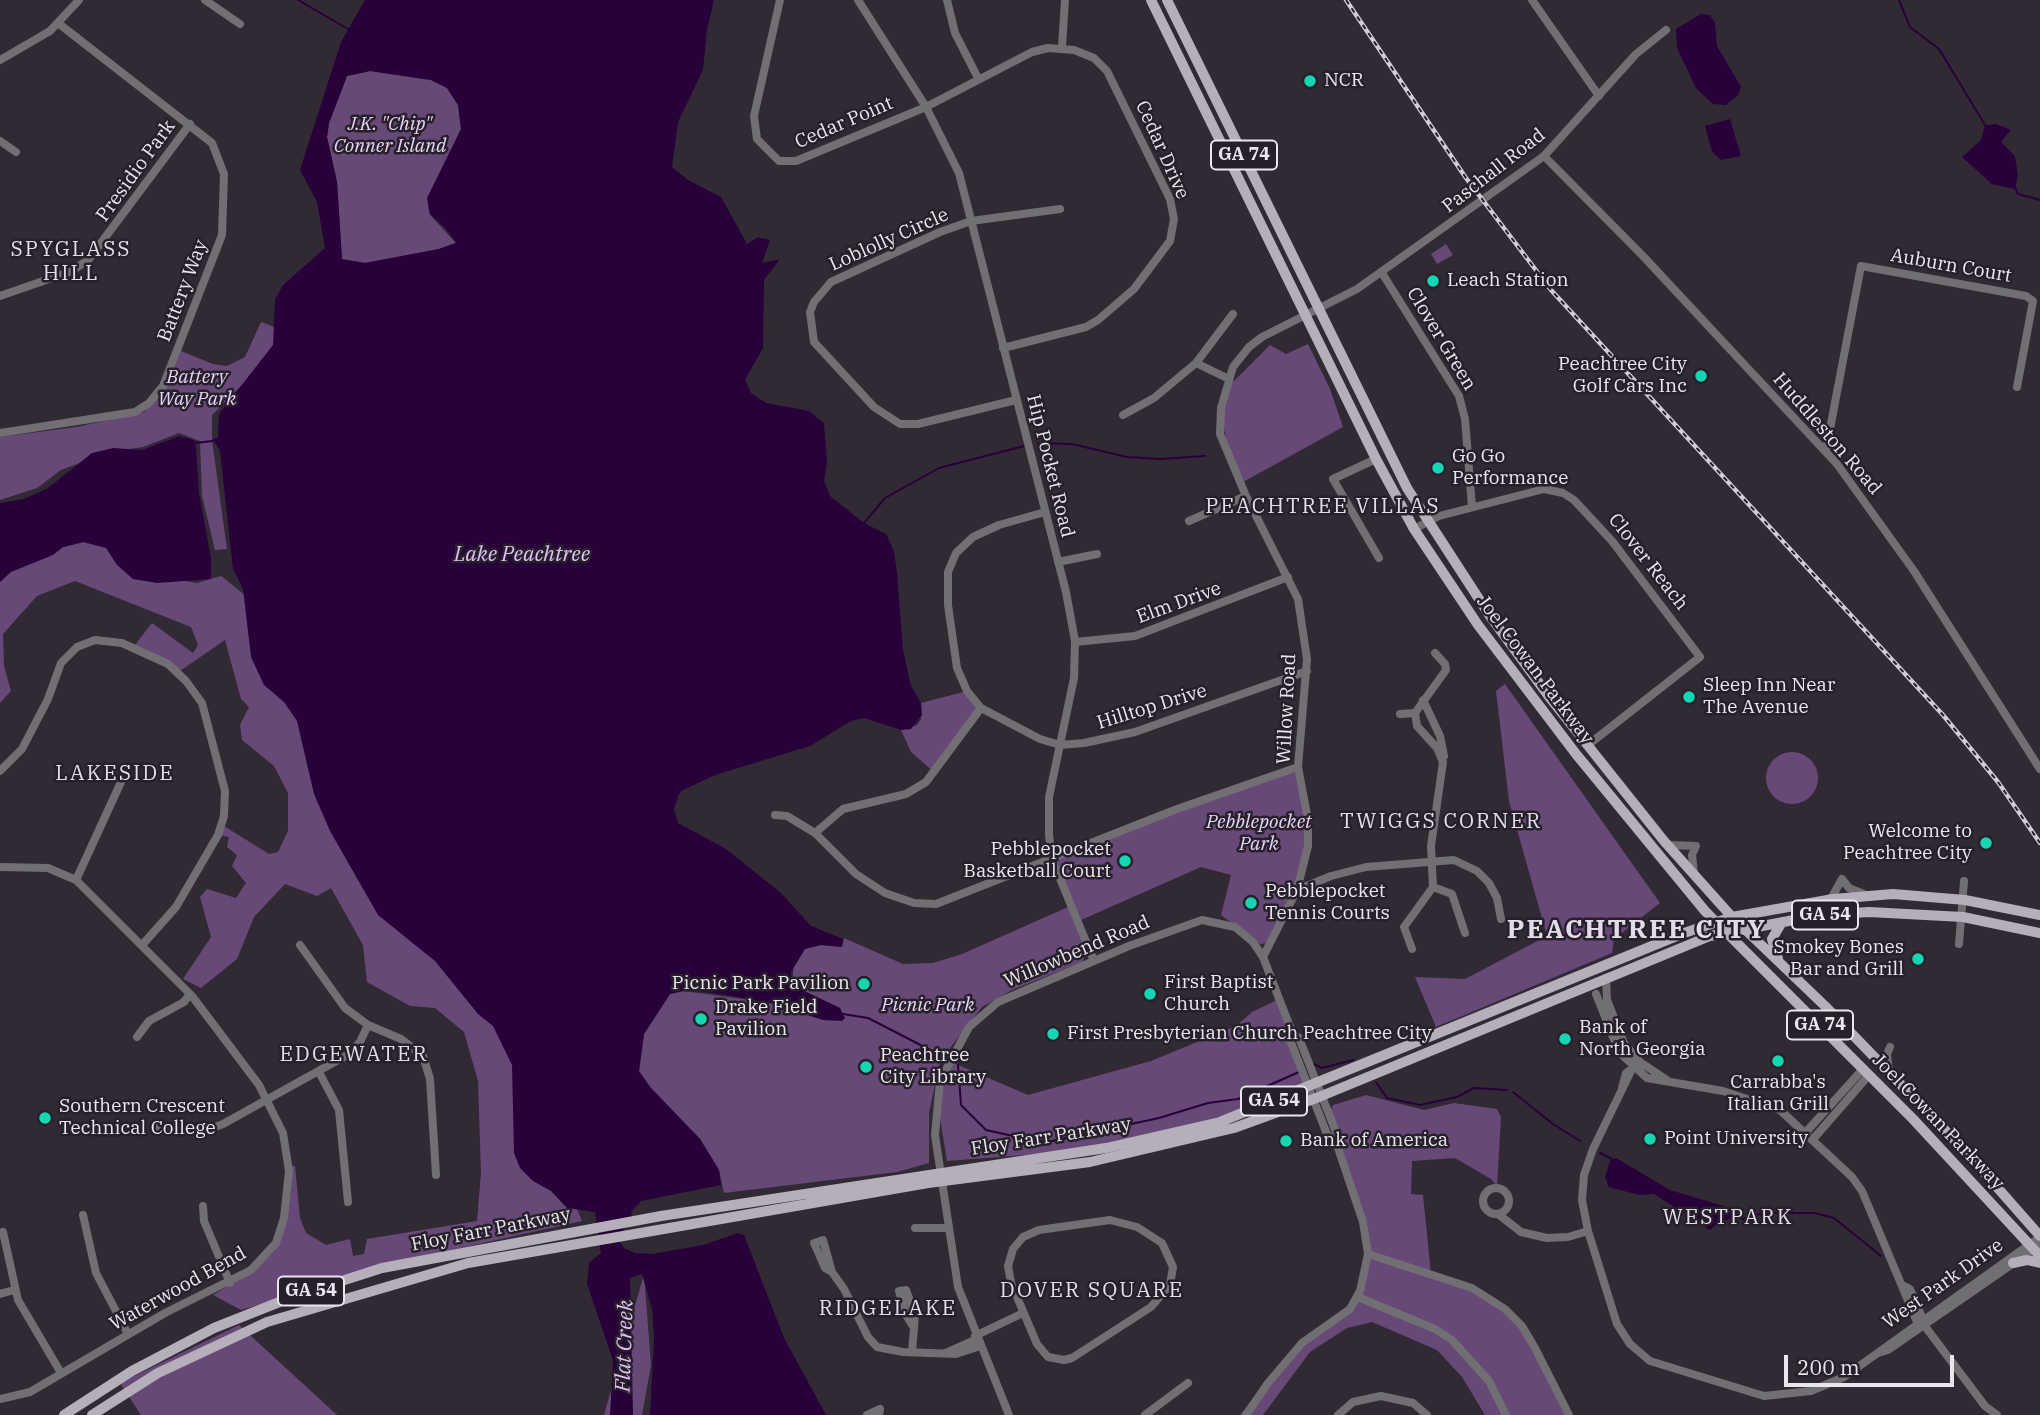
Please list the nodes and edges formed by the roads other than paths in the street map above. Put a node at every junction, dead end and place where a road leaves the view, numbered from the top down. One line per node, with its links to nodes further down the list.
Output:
1 (79, 0): 10 (street)
2 (205, 0): 11 (street)
3 (780, 0): 17 (street, Cedar Point)
4 (858, 0): 17 (street, Hip Pocket Road)
5 (947, 0): 15 (street)
6 (1065, 0): 13 (street)
7 (1151, 0): 28 (main road, Joel Cowan Parkway / GA 74)
8 (1167, 0): 26 (main road, Joel Cowan Parkway / GA 74)
9 (1532, 0): 16 (street)
10 (58, 23): 14 (street); 18 (street, Battery Way)
11 (240, 24)
12 (1666, 30): 16 (street, Paschall Road)
13 (1062, 47): 15 (street); 29 (street, Cedar Drive)
14 (0, 60)
15 (978, 78): 17 (street)
16 (1599, 96): 21 (street, Paschall Road)
17 (926, 107): 23 (street, Hip Pocket Road)
18 (190, 124): 25 (street, Presidio Park); 35 (street, Battery Way)
19 (0, 141): 20 (street)
20 (16, 152)
21 (1544, 156): 24 (street, Paschall Road); 36 (street, Huddleston Road)
22 (1060, 209): 23 (street, Loblolly Circle)
23 (971, 221): 29 (street, Hip Pocket Road); 33 (street, Loblolly Circle)
24 (1381, 273): 26 (street, Paschall Road); 39 (street, Clover Green)
25 (0, 296)
26 (1319, 310): 28 (street, Willow Road); 41 (main road, Joel Cowan Parkway / GA 74)
27 (1233, 314): 30 (street)
28 (1306, 316): 31 (street, Willow Road); 37 (main road, Joel Cowan Parkway / GA 74)
29 (1003, 348): 33 (street, Hip Pocket Road)
30 (1196, 363): 31 (street); 34 (street)
31 (1228, 379): 38 (street, Willow Road)
32 (2017, 387): 36 (street, Auburn Court)
33 (1016, 400): 40 (street, Hip Pocket Road)
34 (1123, 415)
35 (0, 433)
36 (1826, 450): 59 (street, Huddleston Road)
37 (1376, 459): 43 (main road, Joel Cowan Parkway / GA 74); 45 (street)
38 (1246, 496): 42 (street); 47 (street, Willow Road)
39 (1472, 507): 41 (street, Clover Reach); 55 (street, Clover Reach)
40 (1045, 513): 46 (street, Hip Pocket Road); 52 (street, Hilltop Drive)
41 (1431, 519): 43 (street, Clover Reach); 55 (main road, Joel Cowan Parkway / GA 74)
42 (1189, 521)
43 (1414, 528): 76 (main road, Joel Cowan Parkway / GA 74)
44 (1097, 554): 46 (street)
45 (1379, 558)
46 (1058, 562): 48 (street, Hip Pocket Road)
47 (1288, 577): 48 (street, Elm Drive); 50 (street, Willow Road)
48 (1075, 642): 56 (street, Hip Pocket Road)
49 (1435, 653): 51 (street)
50 (1307, 671): 56 (street, Hilltop Drive); 58 (street, Willow Road)
51 (1423, 700): 54 (street); 57 (street)
52 (981, 708): 56 (street, Hilltop Drive); 63 (street)
53 (1400, 713): 54 (street)
54 (1415, 713): 57 (street)
55 (1588, 744): 64 (main road, Joel Cowan Parkway / GA 74)
56 (1060, 745): 65 (street, Hip Pocket Road)
57 (1443, 762): 66 (street)
58 (1298, 767): 65 (street); 72 (street, Willow Road)
59 (2040, 769)
60 (0, 771): 89 (street)
61 (121, 782): 69 (street)
62 (775, 815): 63 (street)
63 (815, 833): 65 (street)
64 (1668, 845): 68 (main road, Joel Cowan Parkway / GA 74); 68 (street)
65 (1052, 859): 96 (street, Hip Pocket Road)
66 (1431, 861): 71 (street); 72 (street); 80 (street)
67 (0, 867): 69 (street, Waterwood Bend)
68 (1694, 874): 78 (main road, Joel Cowan Parkway / GA 74)
69 (76, 880): 89 (street, Waterwood Bend)
70 (1964, 881): 74 (street)
71 (1433, 887): 86 (street); 94 (street)
72 (1297, 890): 95 (street, Willow Road)
73 (1869, 895): 74 (main road, Floy Farr Parkway / GA 54); 75 (main road, Floy Farr Parkway / GA 54); 75 (street)
74 (1965, 900): 77 (main road, Floy Farr Parkway / GA 54); 79 (street)
75 (1822, 901): 78 (main road, Floy Farr Parkway / GA 54)
76 (1699, 904): 81 (main road, Joel Cowan Parkway / GA 74); 84 (main road)
77 (2040, 915)
78 (1732, 917): 81 (main road, Floy Farr Parkway / GA 54); 83 (main road, Joel Cowan Parkway / GA 74)
79 (1963, 917): 82 (main road, Floy Farr Parkway / GA 54); 87 (main road, Floy Farr Parkway / GA 54); 92 (street)
80 (1501, 919)
81 (1715, 922): 84 (main road, Floy Farr Parkway / GA 54); 85 (main road, Joel Cowan Parkway / GA 74)
82 (1782, 922): 83 (main road, Floy Farr Parkway / GA 54); 97 (main road)
83 (1743, 928): 85 (main road, Floy Farr Parkway / GA 54); 97 (main road, Joel Cowan Parkway / GA 74)
84 (1693, 930): 93 (main road, Floy Farr Parkway / GA 54)
85 (1726, 932): 88 (main road, Floy Farr Parkway / GA 54); 91 (main road, Joel Cowan Parkway / GA 74)
86 (1465, 933)
87 (2040, 933)
88 (1706, 937): 91 (main road); 99 (main road, Floy Farr Parkway / GA 54)
89 (143, 944): 101 (street, Waterwood Bend)
90 (300, 944): 103 (street)
91 (1739, 944): 108 (main road, Joel Cowan Parkway / GA 74)
92 (1959, 944)
93 (1651, 947): 98 (main road, Floy Farr Parkway / GA 54); 100 (main road)
94 (1412, 949)
95 (1263, 957): 96 (street, Willowbend Road); 110 (street, Willowbend Road)
96 (1094, 961): 118 (street, Willowbend Road)
97 (1780, 963): 105 (main road, Joel Cowan Parkway / GA 74)
98 (1579, 976): 102 (main road); 110 (main road, Floy Farr Parkway / GA 54)
99 (1606, 978): 100 (main road, Floy Farr Parkway / GA 54); 106 (street)
100 (1594, 989): 102 (main road, Floy Farr Parkway / GA 54); 106 (street)
101 (190, 994): 104 (street); 112 (street, Waterwood Bend)
102 (1533, 1009): 111 (main road, Floy Farr Parkway / GA 54)
103 (368, 1025): 107 (street); 117 (street)
104 (136, 1037)
105 (1866, 1050): 109 (main road, Joel Cowan Parkway / GA 74); 109 (street)
106 (1635, 1067): 115 (street); 127 (street, West Park Drive)
107 (319, 1072): 112 (street); 119 (street)
108 (1866, 1072): 113 (street); 131 (main road, Joel Cowan Parkway / GA 74)
109 (1890, 1075): 123 (main road, Joel Cowan Parkway / GA 74)
110 (1313, 1086): 111 (street, Willowbend Road); 118 (main road, Floy Farr Parkway / GA 54)
111 (1318, 1097): 118 (main road, Floy Farr Parkway / GA 54); 132 (street, Willowbend Road)
112 (267, 1101): 114 (street); 136 (street, Waterwood Bend)
113 (1828, 1115): 115 (street); 116 (street)
114 (155, 1128)
115 (1806, 1132): 116 (street)
116 (1814, 1138): 141 (street)
117 (436, 1175)
118 (941, 1176): 126 (street, Willowbend Road); 129 (main road, Floy Farr Parkway / GA 54); 129 (main road, Floy Farr Parkway / GA 54)
119 (348, 1202)
120 (203, 1206): 136 (street)
121 (1498, 1214): 127 (street)
122 (83, 1215): 143 (street)
123 (2028, 1223): 124 (main road); 130 (main road, Joel Cowan Parkway / GA 74)
124 (2040, 1225)
125 (915, 1228): 126 (street)
126 (948, 1228): 144 (street, Willowbend Road)
127 (1588, 1231): 141 (street, West Park Drive)
128 (3, 1232): 137 (street)
129 (582, 1236): 149 (main road, Floy Farr Parkway / GA 54); 150 (main road, Floy Farr Parkway / GA 54)
130 (2040, 1237): 131 (street)
131 (2036, 1249): 133 (street, West Park Drive); 141 (street, West Park Drive)
132 (1368, 1254): 139 (street); 159 (street)
133 (2013, 1263): 134 (main road); 141 (street, West Park Drive)
134 (2040, 1263)
135 (832, 1272): 145 (street)
136 (230, 1283): 143 (street, Waterwood Bend)
137 (14, 1290): 138 (street); 146 (street)
138 (0, 1294)
139 (1358, 1297): 155 (street); 158 (street)
140 (1023, 1312): 140 (street); 144 (street)
141 (1921, 1321): 160 (street)
142 (914, 1328): 145 (street)
143 (128, 1334): 146 (street, Waterwood Bend)
144 (977, 1340): 145 (street); 153 (street, Willowbend Road)
145 (912, 1352)
146 (61, 1373): 148 (street, Waterwood Bend)
147 (1188, 1383): 154 (street)
148 (0, 1399)
149 (64, 1415)
150 (92, 1415)
151 (867, 1415): 152 (street)
152 (879, 1415)
153 (1009, 1415)
154 (1145, 1415)
155 (1246, 1415)
156 (1338, 1415): 157 (street)
157 (1427, 1415)
158 (1506, 1415)
159 (1569, 1415)
160 (1997, 1415)

